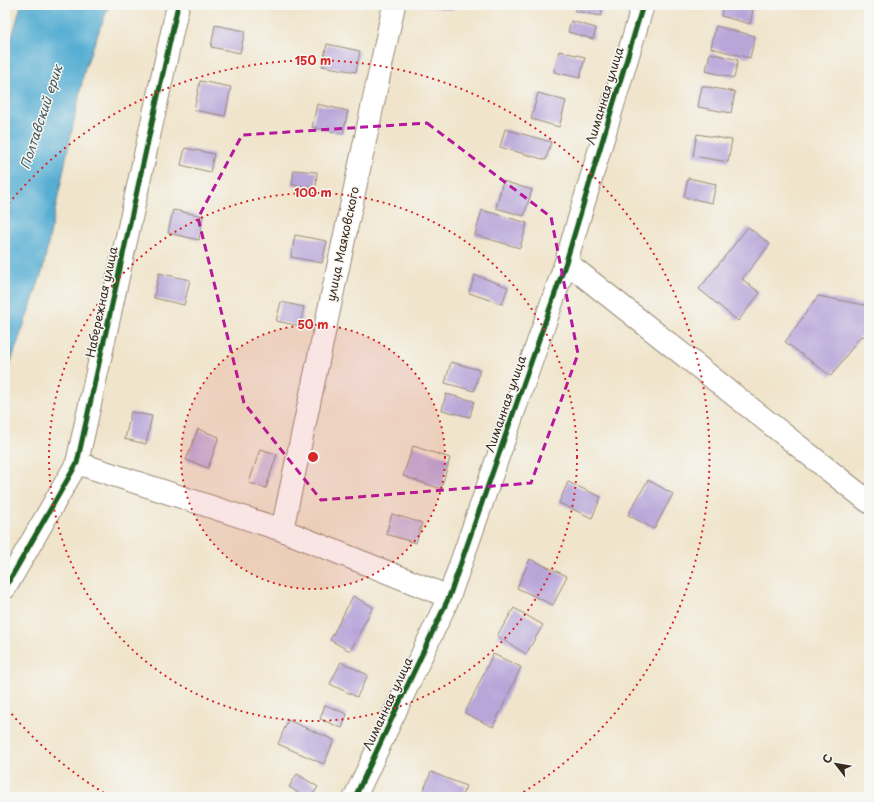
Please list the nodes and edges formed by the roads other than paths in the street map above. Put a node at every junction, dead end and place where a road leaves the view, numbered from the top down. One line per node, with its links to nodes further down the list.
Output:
1 (178, 5): 5 (street, Набережная улица)
2 (394, 5): 7 (street, улица Маяковского)
3 (643, 5): 4 (street, Лиманная улица)
4 (566, 262): 6 (street); 9 (street, Лиманная улица)
5 (77, 463): 7 (street); 8 (street, Набережная улица)
6 (869, 502)
7 (282, 530): 9 (street)
8 (5, 588)
9 (450, 597): 10 (street, Лиманная улица)
10 (355, 797)

